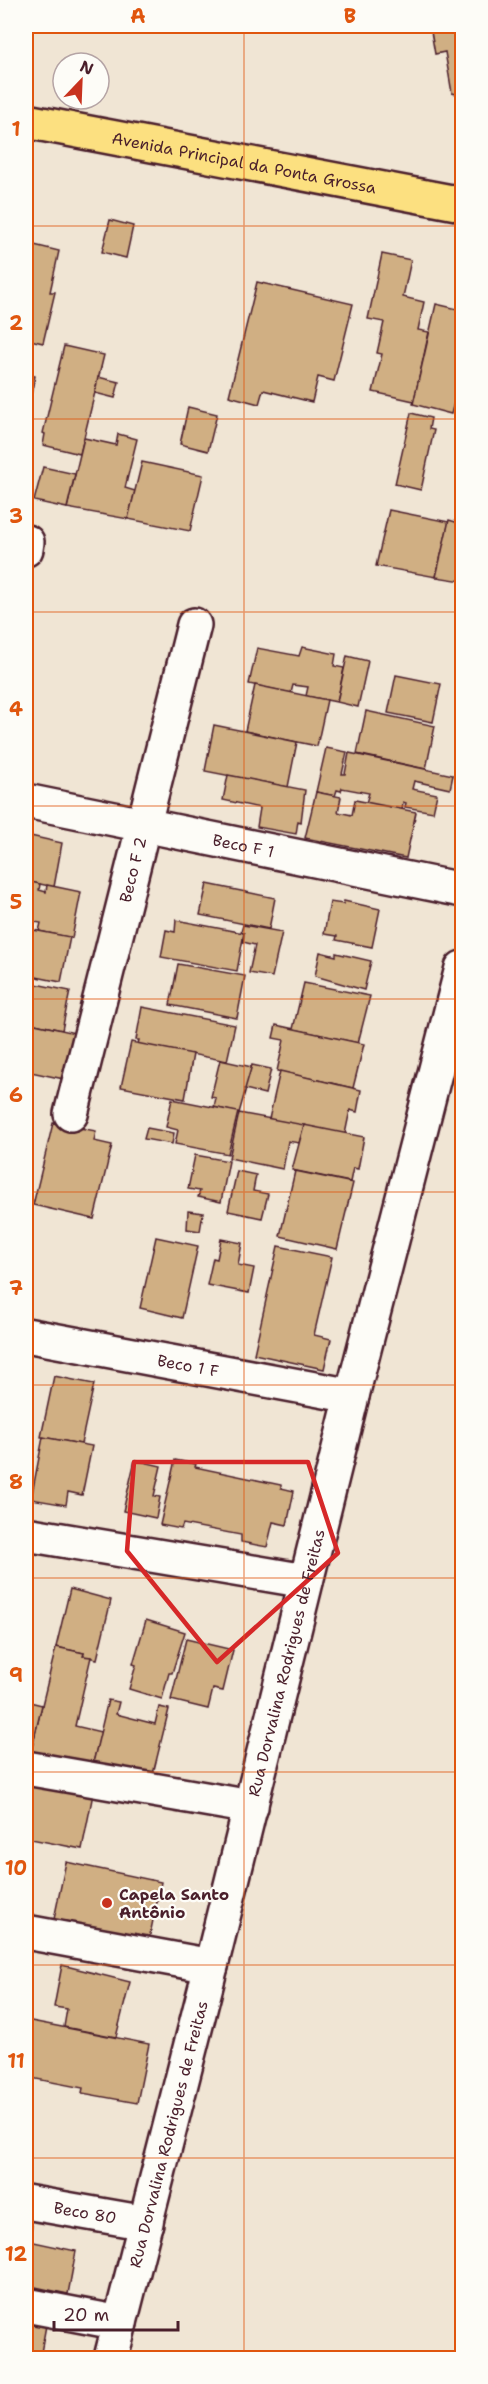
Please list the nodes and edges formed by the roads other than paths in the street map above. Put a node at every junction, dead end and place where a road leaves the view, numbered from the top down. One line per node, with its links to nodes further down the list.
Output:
1 (26, 120): 2 (main road, Avenida Principal da Ponta Grossa)
2 (462, 204)
3 (194, 625): 5 (street, Beco F 2)
4 (26, 801): 5 (street, Beco F 1)
5 (144, 825): 6 (street, Beco F 1); 8 (street, Beco F 2)
6 (462, 890)
7 (462, 968): 10 (street, Rua Dorvalina Rodrigues de Freitas)
8 (71, 1114)
9 (26, 1335): 10 (street, Beco 1 F)
10 (352, 1396): 12 (street, Rua Dorvalina Rodrigues de Freitas)
11 (26, 1534): 12 (street)
12 (306, 1581): 14 (street, Rua Dorvalina Rodrigues de Freitas)
13 (26, 1768): 14 (street)
14 (251, 1807): 16 (street, Rua Dorvalina Rodrigues de Freitas)
15 (26, 1932): 16 (street)
16 (212, 1966): 18 (street, Rua Dorvalina Rodrigues de Freitas)
17 (26, 2202): 18 (street, Beco 80)
18 (146, 2223): 20 (street, Rua Dorvalina Rodrigues de Freitas)
19 (26, 2305): 20 (street)
20 (120, 2323): 21 (street, Rua Dorvalina Rodrigues de Freitas)
21 (111, 2358)

